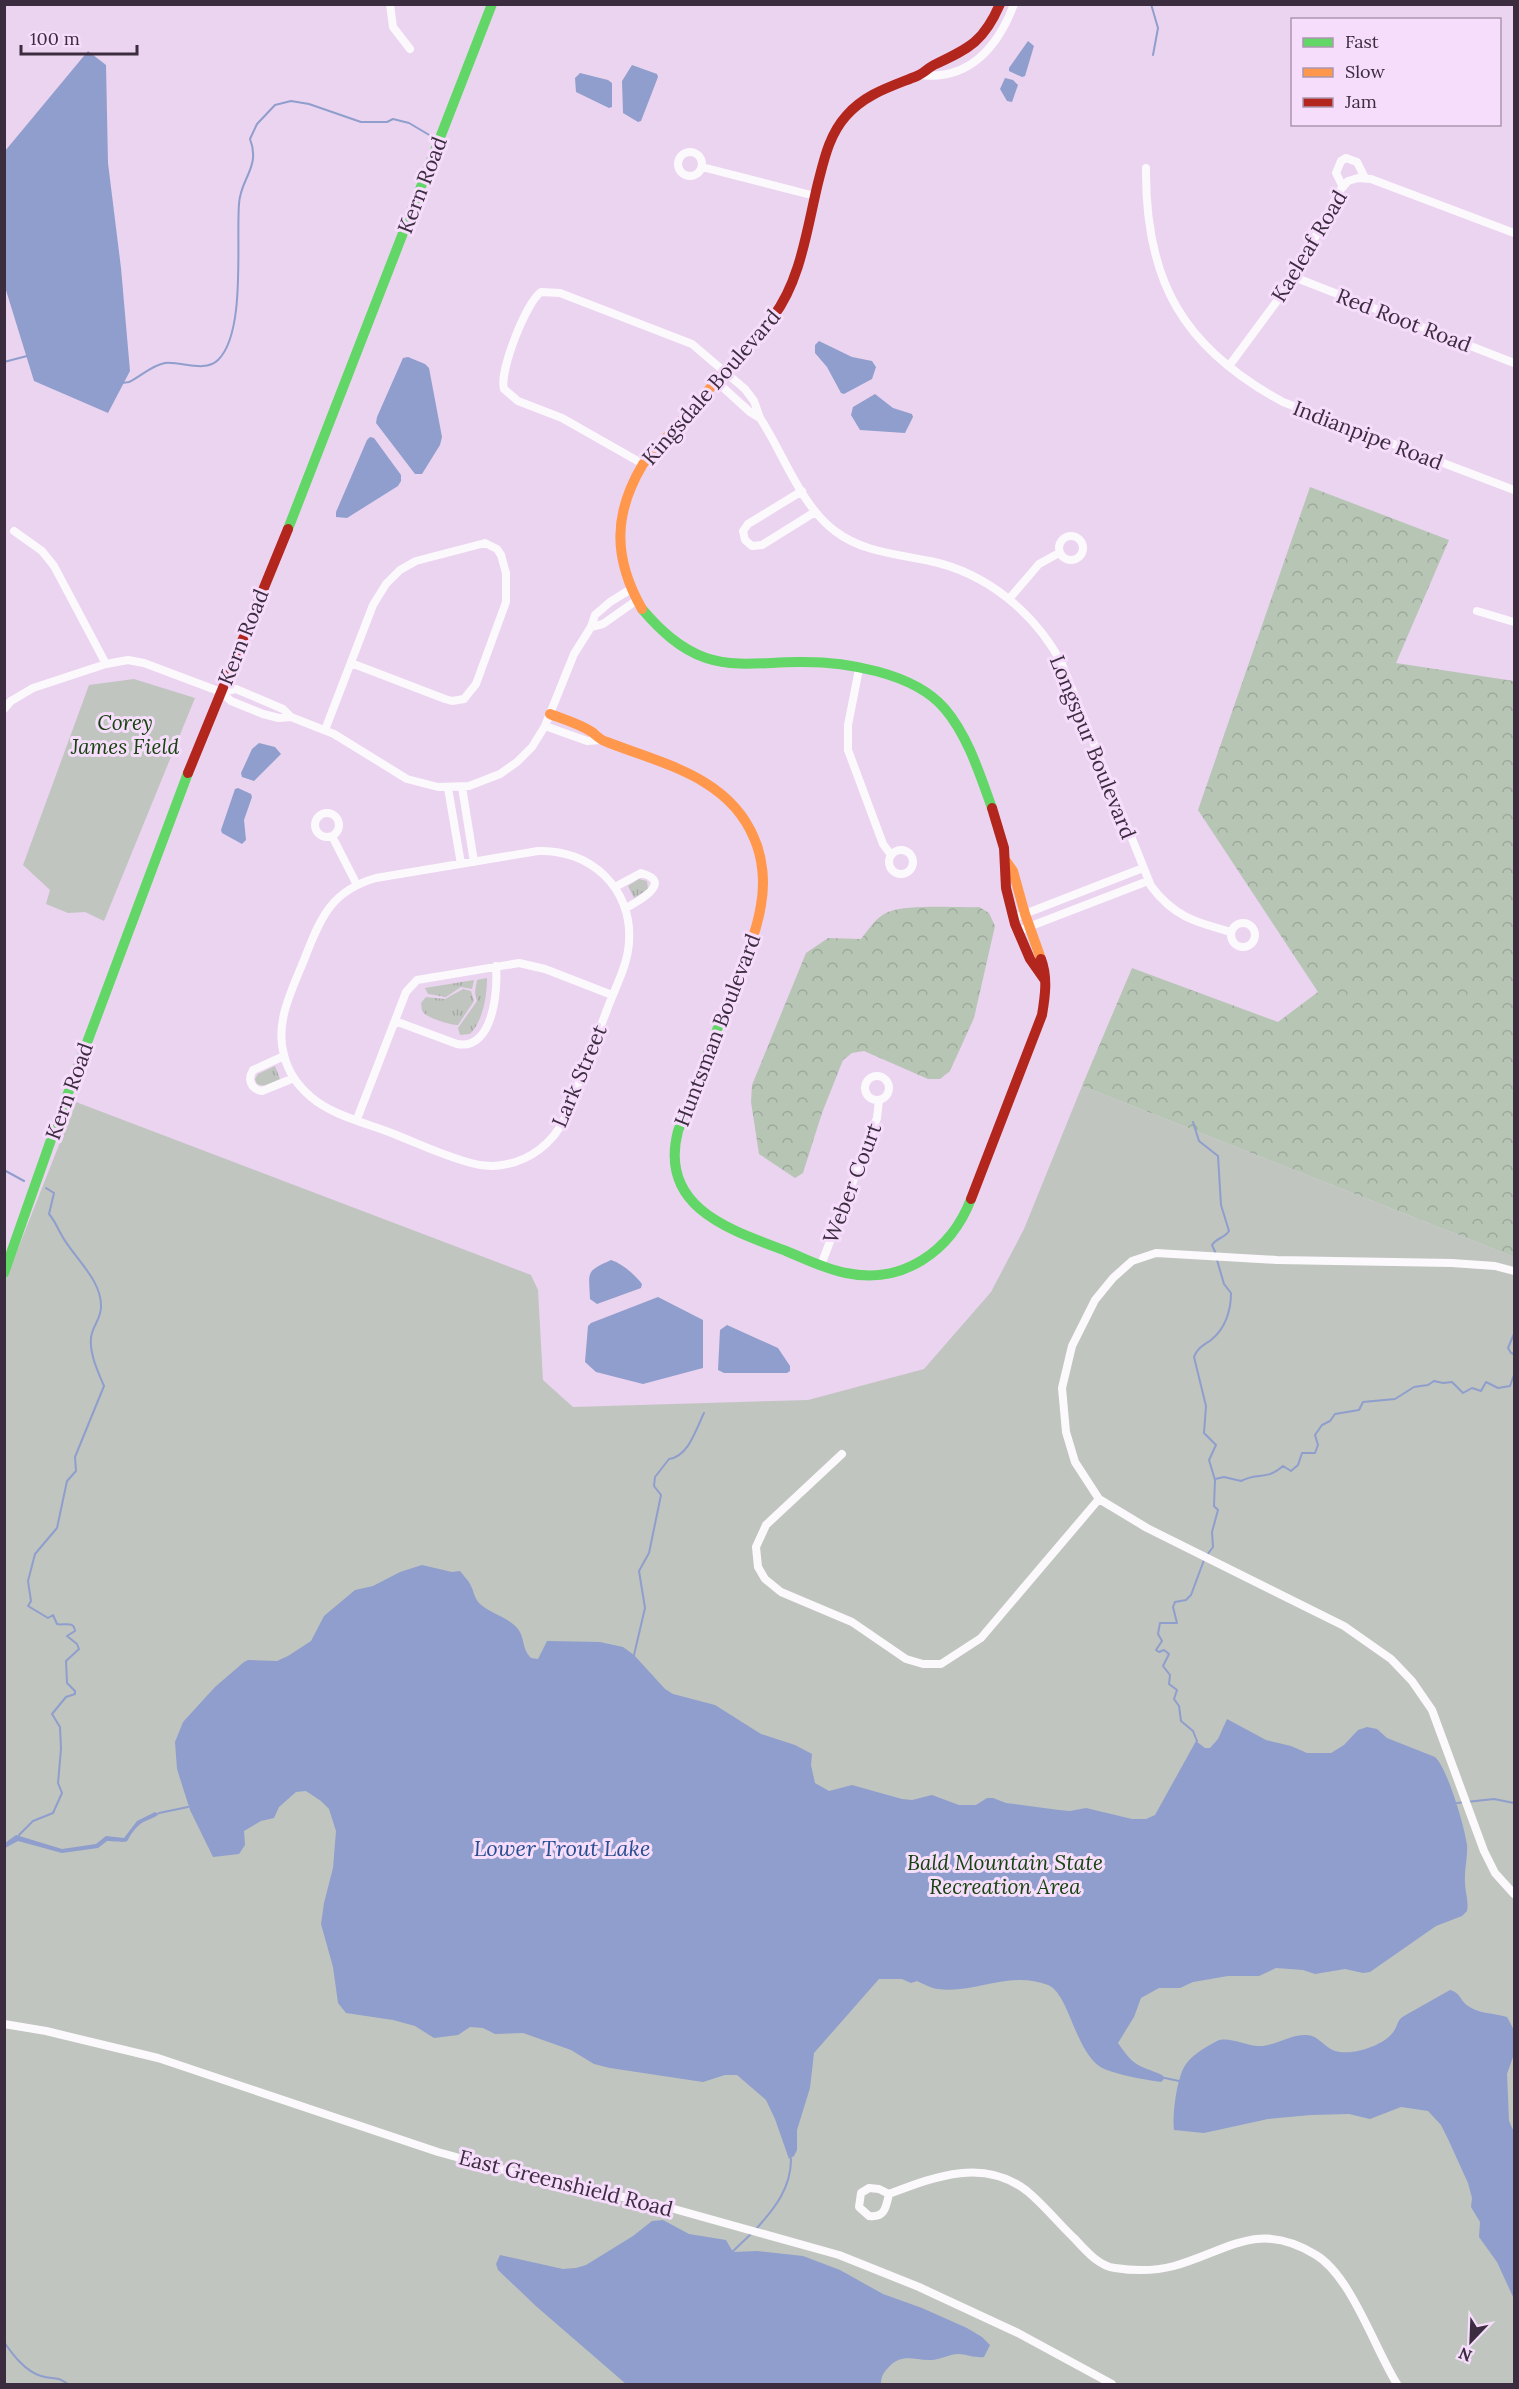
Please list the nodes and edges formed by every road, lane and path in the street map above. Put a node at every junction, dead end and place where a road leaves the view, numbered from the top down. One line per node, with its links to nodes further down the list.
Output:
1 (390, 4): 5 (street)
2 (492, 4): 34 (street, Kern Road)
3 (1000, 4): 6 (street, Kingsdale Boulevard)
4 (1014, 4): 6 (street, Kingsdale Boulevard)
5 (410, 49)
6 (920, 75): 11 (street, Kingsdale Boulevard)
7 (702, 167): 11 (street)
8 (1146, 168): 15 (street, Indianpipe Road)
9 (1365, 178): 10 (street, Kaeleaf Road); 10 (street); 12 (street, Kaeleaf Road)
10 (1343, 188): 13 (street, Kaeleaf Road)
11 (815, 196): 16 (street, Kingsdale Boulevard)
12 (1515, 233)
13 (1294, 276): 14 (street, Red Root Road); 15 (street, Kaeleaf Road)
14 (1515, 363)
15 (1228, 366): 20 (street, Indianpipe Road)
16 (725, 372): 17 (street, Kingsdale Boulevard); 18 (street, Longspur Boulevard); 19 (street, Longspur Boulevard)
17 (717, 382): 18 (street, Longspur Boulevard); 19 (street, Kingsdale Boulevard)
18 (760, 418): 21 (street, Longspur Boulevard)
19 (643, 464): 25 (street, Kingsdale Boulevard)
20 (1515, 490)
21 (802, 491): 22 (street, Longspur Boulevard); 22 (street)
22 (815, 512): 26 (street, Longspur Boulevard)
23 (14, 531): 32 (street)
24 (1059, 553): 26 (street)
25 (631, 589): 27 (street, Kingsdale Boulevard); 30 (street)
26 (1010, 599): 48 (street, Longspur Boulevard)
27 (637, 600): 30 (street); 33 (street, Kingsdale Boulevard)
28 (1477, 610): 29 (street)
29 (1515, 622)
30 (591, 627): 36 (street)
31 (351, 663): 31 (street); 39 (street)
32 (106, 664): 34 (street); 35 (street)
33 (859, 669): 44 (street); 45 (street, Kingsdale Boulevard)
34 (221, 692): 37 (street); 37 (street); 68 (street, Kern Road)
35 (4, 709)
36 (550, 714): 38 (street); 40 (street, Huntsman Boulevard)
37 (291, 717): 39 (street)
38 (545, 726): 40 (street, Huntsman Boulevard); 41 (street)
39 (325, 730): 42 (street)
40 (601, 740): 66 (street, Huntsman Boulevard)
41 (462, 787): 42 (street); 46 (street)
42 (448, 788): 47 (street)
43 (332, 836): 50 (street)
44 (891, 855)
45 (1006, 861): 53 (street, Kingsdale Boulevard); 54 (street, Kingsdale Boulevard)
46 (474, 862): 47 (street, Lark Street); 51 (street, Lark Street)
47 (461, 864): 50 (street, Lark Street)
48 (1143, 868): 49 (street, Longspur Boulevard); 53 (street)
49 (1148, 880): 55 (street); 57 (street, Longspur Boulevard)
50 (357, 885): 62 (street, Lark Street)
51 (615, 887): 52 (street, Lark Street); 52 (street)
52 (626, 908): 60 (street, Lark Street)
53 (1025, 914): 54 (street); 55 (street, Huntsman Boulevard)
54 (1014, 918): 56 (street)
55 (1030, 926): 56 (street); 59 (street, Huntsman Boulevard)
56 (1018, 931): 59 (street)
57 (1231, 932)
58 (496, 966): 60 (street); 61 (street); 61 (street)
59 (1044, 979): 66 (street, Huntsman Boulevard)
60 (612, 995): 65 (street, Lark Street)
61 (395, 1021): 65 (street)
62 (284, 1056): 63 (street, Lark Street); 63 (street)
63 (294, 1078): 65 (street, Lark Street)
64 (879, 1100): 66 (street, Weber Court)
65 (357, 1119)
66 (821, 1265)
67 (1515, 1271): 70 (street)
68 (4, 1273)
69 (842, 1454): 70 (street)
70 (1099, 1498): 71 (street)
71 (1515, 1894)
72 (4, 2024): 74 (street, East Greenshield Road)
73 (889, 2194): 73 (street); 75 (street)
74 (1112, 2385)
75 (1397, 2385)

